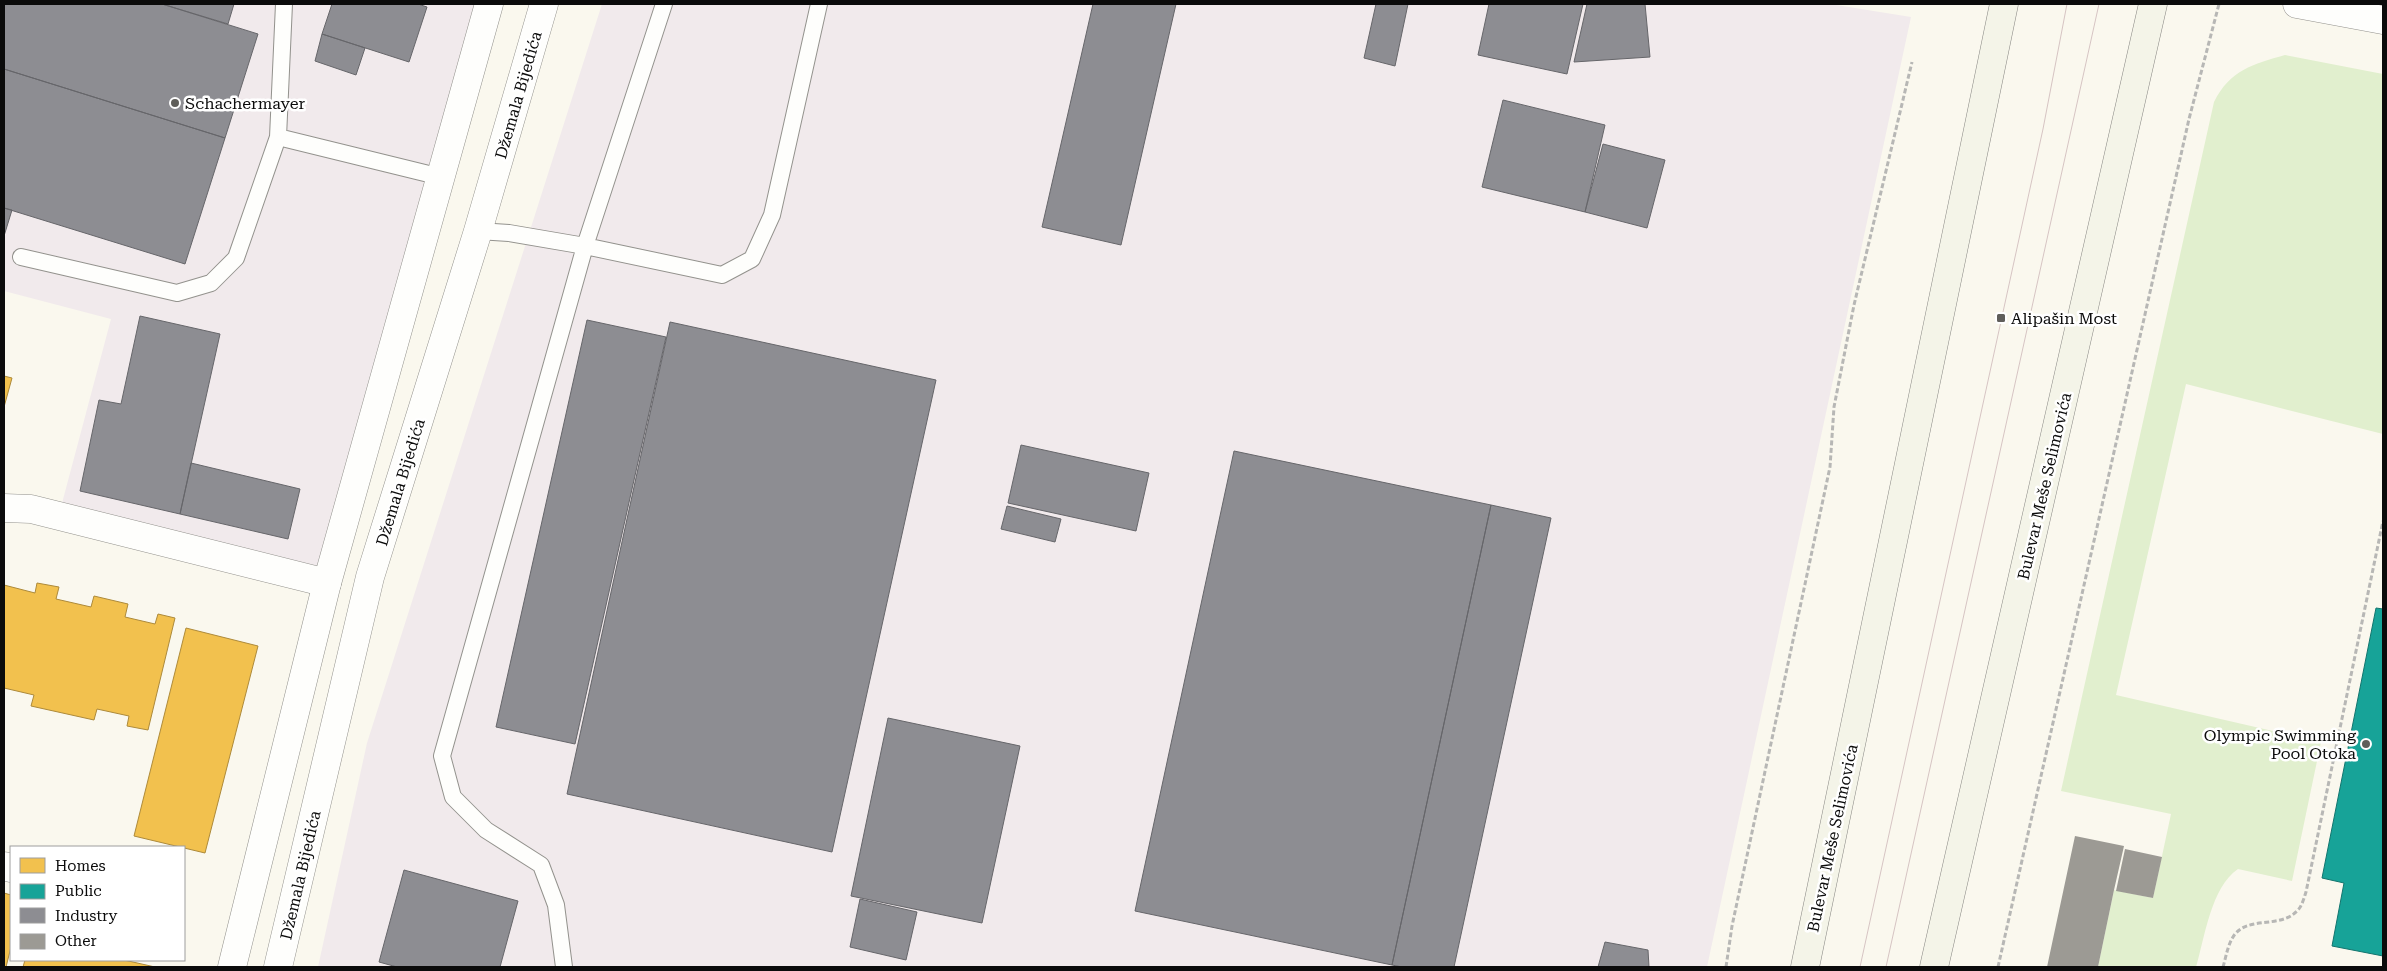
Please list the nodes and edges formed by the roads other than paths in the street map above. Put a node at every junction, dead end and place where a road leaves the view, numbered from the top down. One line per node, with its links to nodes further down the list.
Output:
1 (284, 4): 10 (lane)
2 (490, 4): 11 (street)
3 (544, 4): 12 (street, Džemala Bijedića)
4 (664, 4): 13 (lane)
5 (819, 4): 13 (lane)
6 (2004, 4): 20 (main road, Bulevar Meše Selimovića)
7 (2153, 4): 21 (main road, Bulevar Meše Selimovića)
8 (2296, 4): 9 (street)
9 (2383, 20)
10 (278, 137): 11 (lane); 14 (lane)
11 (441, 177): 16 (street)
12 (478, 231): 13 (lane); 18 (street, Džemala Bijedića)
13 (585, 246): 19 (lane)
14 (21, 256)
15 (4, 508): 16 (street)
16 (327, 583): 17 (street)
17 (232, 967)
18 (278, 967)
19 (564, 967)
20 (1805, 967)
21 (1934, 967)

